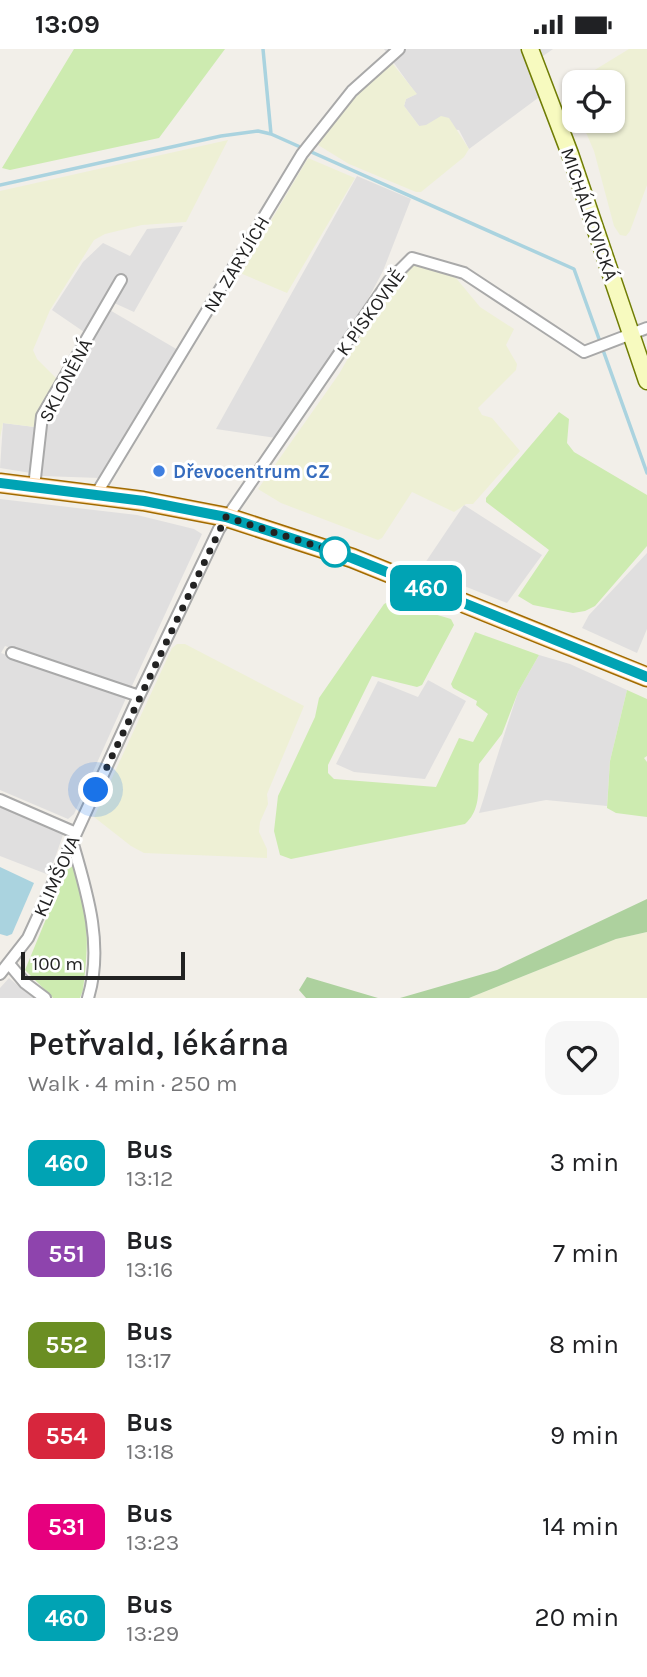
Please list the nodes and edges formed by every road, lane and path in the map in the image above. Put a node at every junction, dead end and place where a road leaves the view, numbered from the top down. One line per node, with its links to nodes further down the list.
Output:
1 (399, 49): 9 (street, NA ZARYJÍCH)
2 (530, 49): 5 (street, MICHÁLKOVICKÁ)
3 (121, 281): 8 (street, SKLONĚNÁ)
4 (647, 328): 5 (street, K PÍSKOVNĚ)
5 (632, 335): 6 (street, MICHÁLKOVICKÁ); 10 (street, K PÍSKOVNĚ)
6 (647, 381)
7 (0, 483): 8 (main road)
8 (34, 487): 9 (main road)
9 (95, 496): 10 (main road)
10 (226, 517): 12 (main road); 13 (street, KLIMŠOVA)
11 (12, 653): 13 (street)
12 (647, 677)
13 (139, 696): 15 (street, KLIMŠOVA)
14 (0, 800): 15 (street)
15 (74, 837): 16 (street, KLIMŠOVA); 19 (street)
16 (10, 965): 17 (street, KLIMŠOVA); 18 (street)
17 (0, 974)
18 (45, 998)
19 (88, 998)

